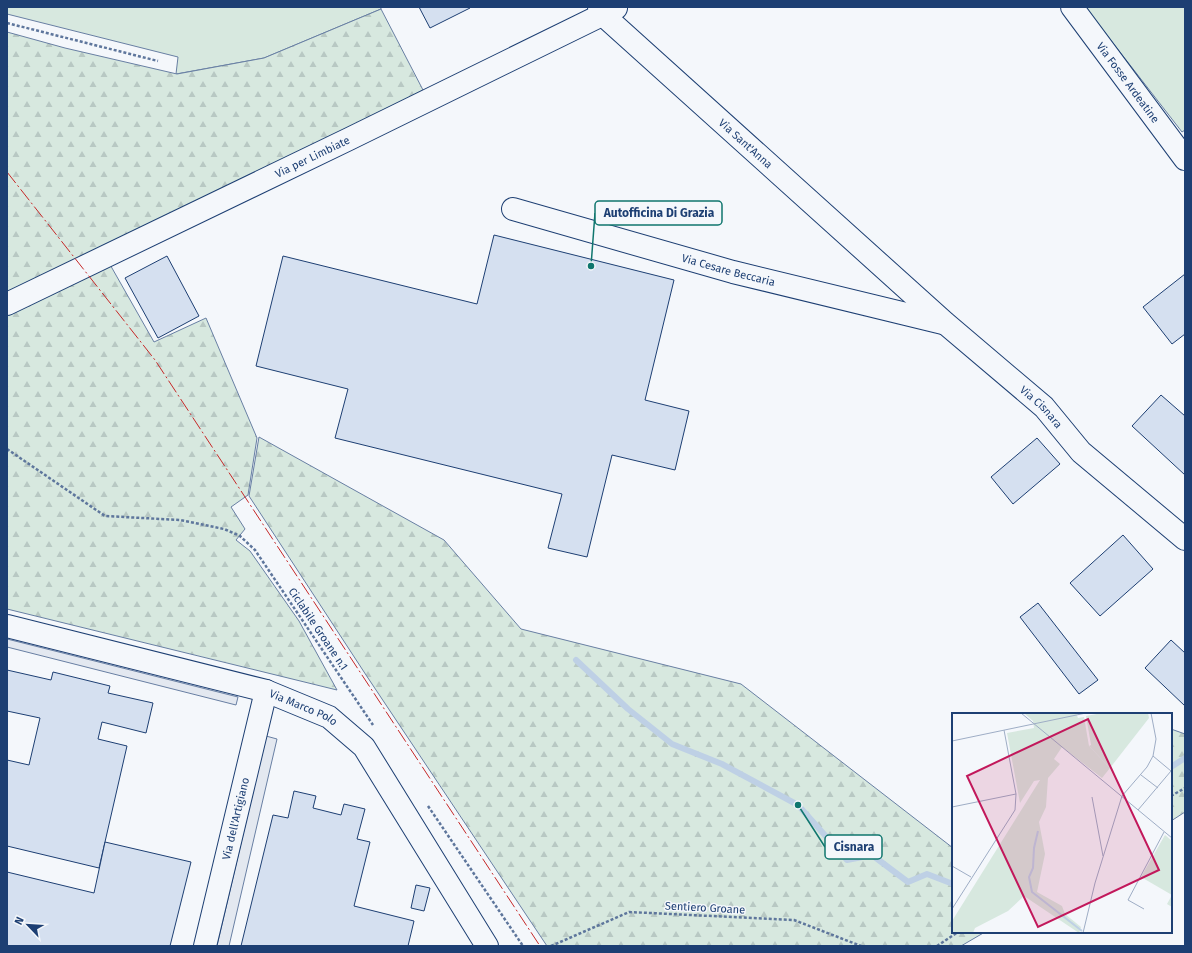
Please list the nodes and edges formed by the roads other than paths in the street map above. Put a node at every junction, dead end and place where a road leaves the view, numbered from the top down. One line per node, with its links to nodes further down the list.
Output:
1 (1072, 7): 3 (street, Via Fosse Ardeatine)
2 (606, 9): 5 (street, Via Sant'Anna); 6 (street, Via per Limbiate)
3 (1185, 158)
4 (513, 209): 7 (street, Via Cesare Beccaria)
5 (894, 277): 7 (street, Via Cisnara)
6 (7, 304)
7 (945, 323): 8 (street, Via Cisnara)
8 (1185, 538)
9 (7, 626): 10 (street, Via Marco Polo)
10 (266, 691): 11 (street, Via dell'Artigiano); 12 (street, Via Marco Polo)
11 (205, 946)
12 (487, 946)

